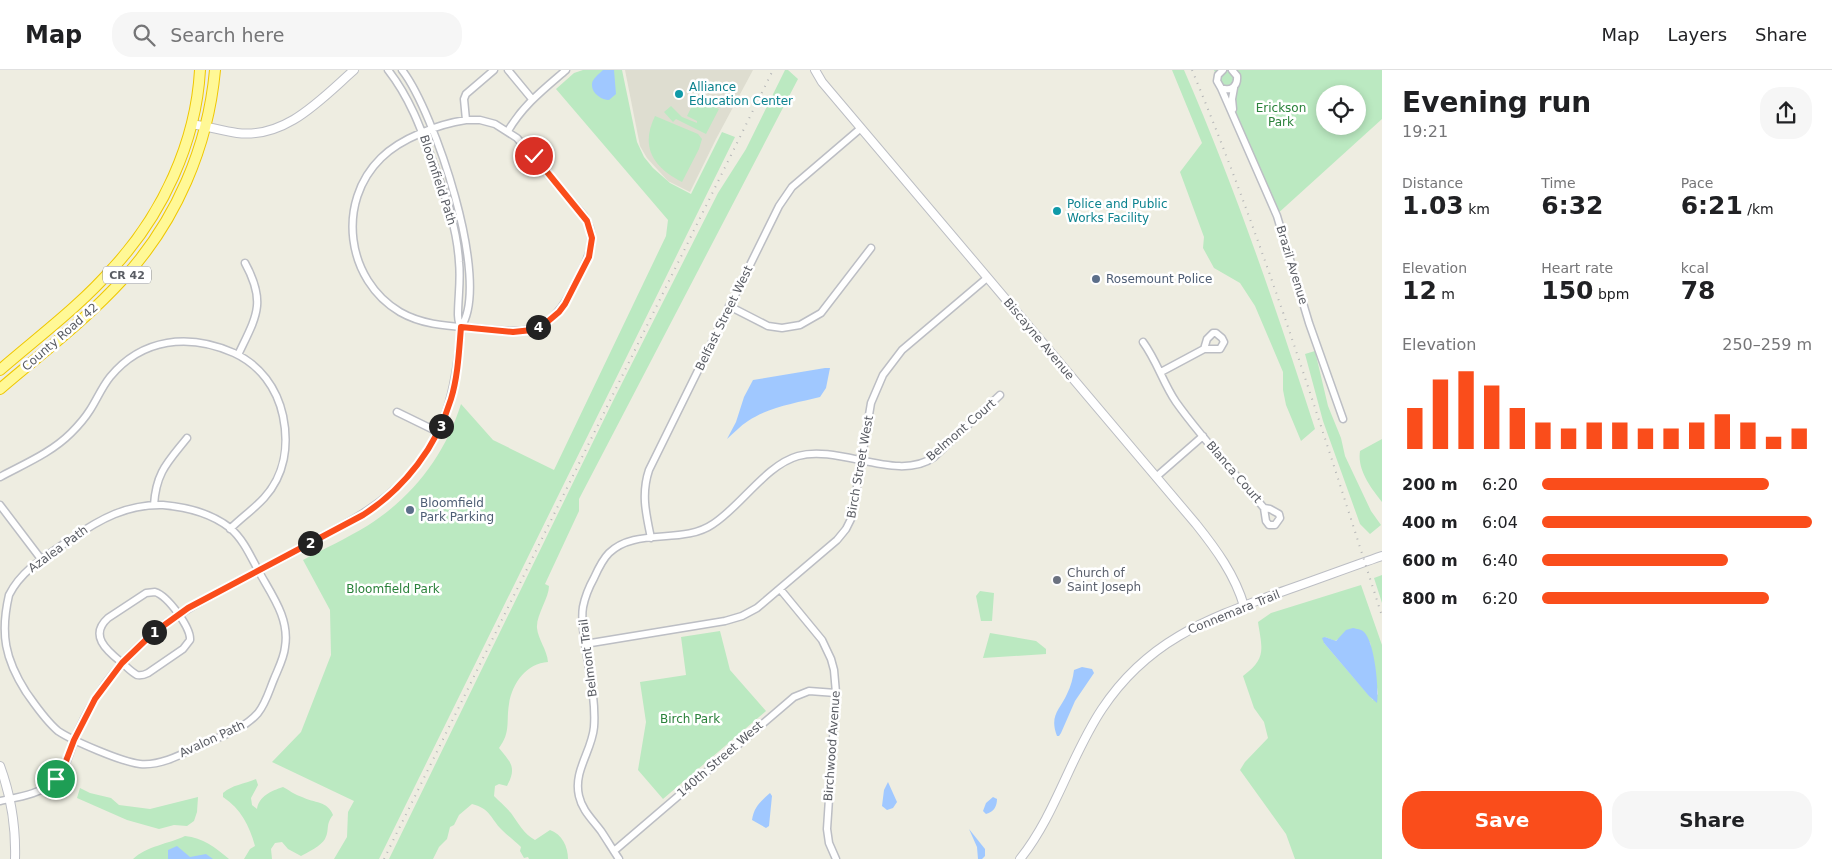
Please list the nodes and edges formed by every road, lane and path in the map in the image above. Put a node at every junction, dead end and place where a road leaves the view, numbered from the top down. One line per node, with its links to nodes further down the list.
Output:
1 (200, 70): 22 (highway, County Road 42 / CR 42)
2 (215, 70): 23 (highway, County Road 42 / CR 42)
3 (354, 70): 23 (street)
4 (388, 70): 27 (street, Bloomfield Path)
5 (402, 70): 25 (street, Bloomfield Path)
6 (494, 70): 21 (street)
7 (508, 70): 19 (street)
8 (566, 70): 19 (street)
9 (807, 70): 16 (street, Biscayne Avenue)
10 (815, 70): 16 (street, Biscayne Avenue)
11 (1216, 70): 15 (street, Brazil Avenue)
12 (1223, 70): 15 (street)
13 (1242, 70): 14 (street)
14 (1234, 72): 18 (street, Brazil Avenue)
15 (1217, 78): 17 (street, Brazil Avenue)
16 (822, 82): 24 (street, Biscayne Avenue)
17 (1222, 88): 18 (street); 20 (street, Brazil Avenue)
18 (1234, 88): 20 (street, Brazil Avenue)
19 (532, 98): 26 (street)
20 (1233, 113): 41 (street, Brazil Avenue)
21 (466, 120): 25 (street); 26 (street)
22 (191, 124): 23 (street); 36 (highway, County Road 42 / CR 42)
23 (206, 126): 38 (highway, County Road 42 / CR 42)
24 (861, 128): 30 (street, Biscayne Avenue); 31 (street, Belfast Street West)
25 (432, 130): 27 (street); 32 (street, Bloomfield Path)
26 (508, 131): 32 (street)
27 (422, 133): 32 (street, Bloomfield Path); 32 (street)
28 (871, 248): 31 (street)
29 (245, 263): 35 (street)
30 (987, 278): 45 (street, Birch Street West); 46 (street, Biscayne Avenue)
31 (729, 306): 52 (street, Belfast Street West)
32 (461, 327): 42 (street, Bloomfield Path)
33 (1143, 342): 37 (street, Blanca Court)
34 (1204, 349): 37 (street)
35 (238, 355): 47 (street); 51 (street)
36 (0, 370)
37 (1161, 372): 43 (street, Blanca Court)
38 (0, 389)
39 (1000, 395): 45 (street, Belmont Court)
40 (397, 412): 42 (street)
41 (1343, 419)
42 (438, 432): 55 (street, Bloomfield Path)
43 (1203, 436): 46 (street); 50 (street, Blanca Court)
44 (188, 438): 49 (street)
45 (861, 460): 52 (street, Belmont Trail); 56 (street, Birch Street West)
46 (1156, 477): 57 (street, Biscayne Avenue)
47 (0, 478)
48 (0, 505): 54 (street)
49 (154, 505): 51 (street, Azalea Path); 54 (street, Azalea Path)
50 (1264, 508)
51 (230, 528): 55 (street, Azalea Path)
52 (651, 538): 59 (street, Belmont Trail)
53 (1382, 556): 57 (street, Connemara Trail)
54 (41, 559): 62 (street, Azalea Path)
55 (258, 571): 58 (street, Bloomfield Path); 62 (street, Avalon Path)
56 (780, 589): 59 (street, Birch Street West); 61 (street, Birchwood Avenue)
57 (1244, 606): 70 (street, Connemara Trail)
58 (178, 614): 60 (street, Bloomfield Path); 60 (street); 60 (street)
59 (585, 644): 66 (street, Belmont Trail)
60 (122, 663): 62 (street, Bloomfield Path)
61 (836, 693): 66 (street, 140th Street West); 69 (street, Birchwood Avenue)
62 (74, 740): 64 (street, Bloomfield Path)
63 (0, 766): 64 (street)
64 (10, 798): 65 (street, Bloomfield Path); 67 (street)
65 (0, 800)
66 (614, 851): 68 (street, Belmont Trail)
67 (15, 859)
68 (619, 859)
69 (836, 859)
70 (1020, 859)

